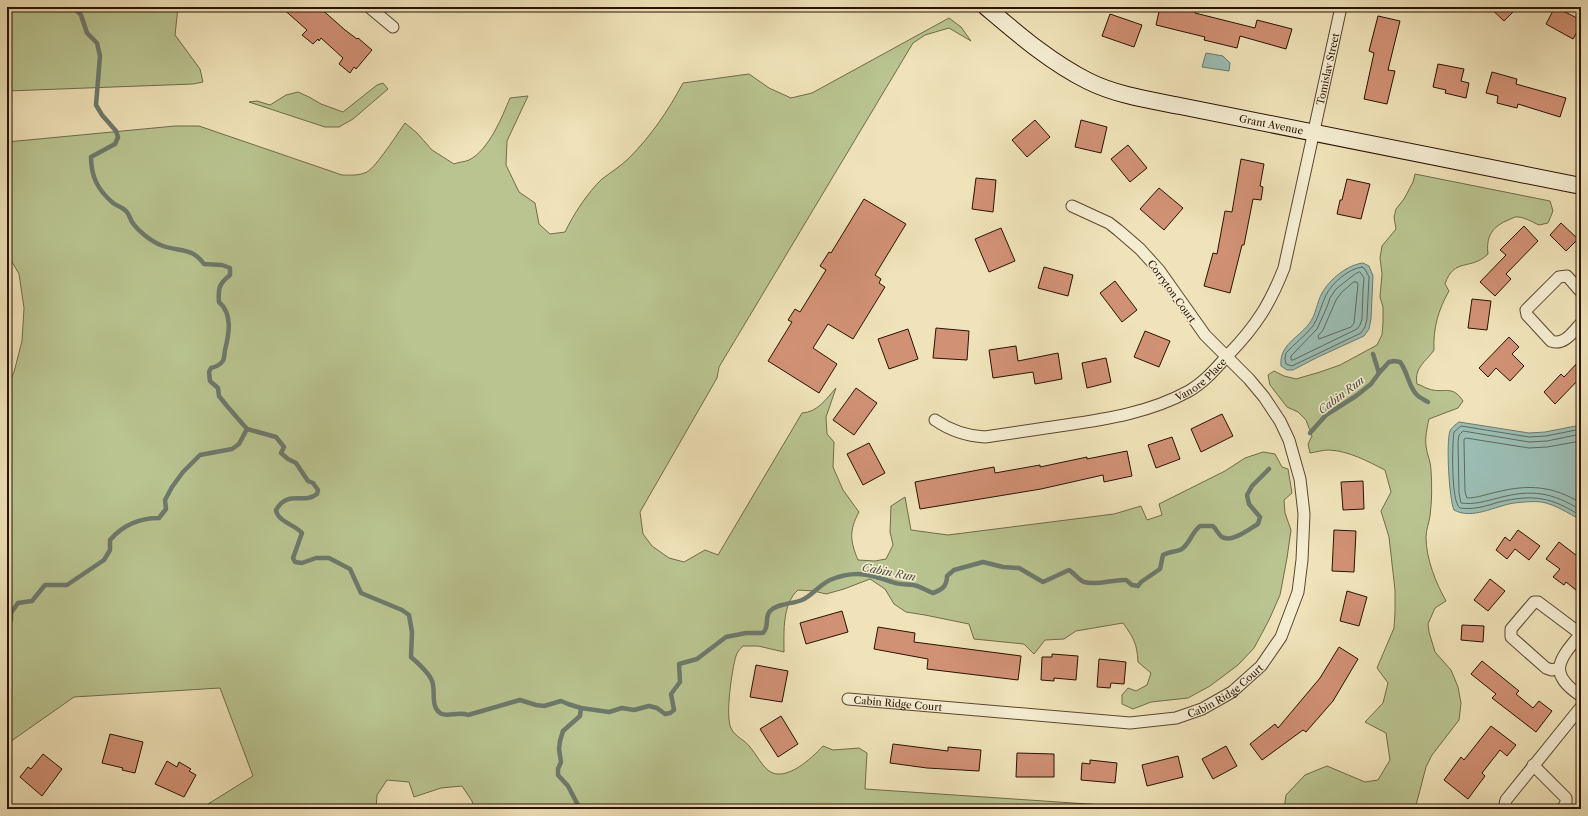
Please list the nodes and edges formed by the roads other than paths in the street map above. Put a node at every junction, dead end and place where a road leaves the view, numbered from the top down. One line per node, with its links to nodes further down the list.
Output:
1 (369, 7): 4 (street)
2 (986, 7): 5 (street, Grant Avenue)
3 (1341, 7): 5 (street, Tomislav Street)
4 (393, 28)
5 (1314, 132): 6 (street, Grant Avenue); 10 (street, Vanore Place)
6 (1581, 186)
7 (1072, 206): 10 (street, Corryton Court)
8 (1581, 292): 9 (street)
9 (1581, 323)
10 (1226, 358): 11 (street, Vanore Place); 14 (street, Cabin Ridge Court)
11 (935, 420)
12 (1559, 668): 12 (street); 13 (street)
13 (1581, 696)
14 (848, 699)
15 (1581, 707): 16 (street)
16 (1533, 765): 17 (street); 18 (street)
17 (1504, 809)
18 (1562, 809)

